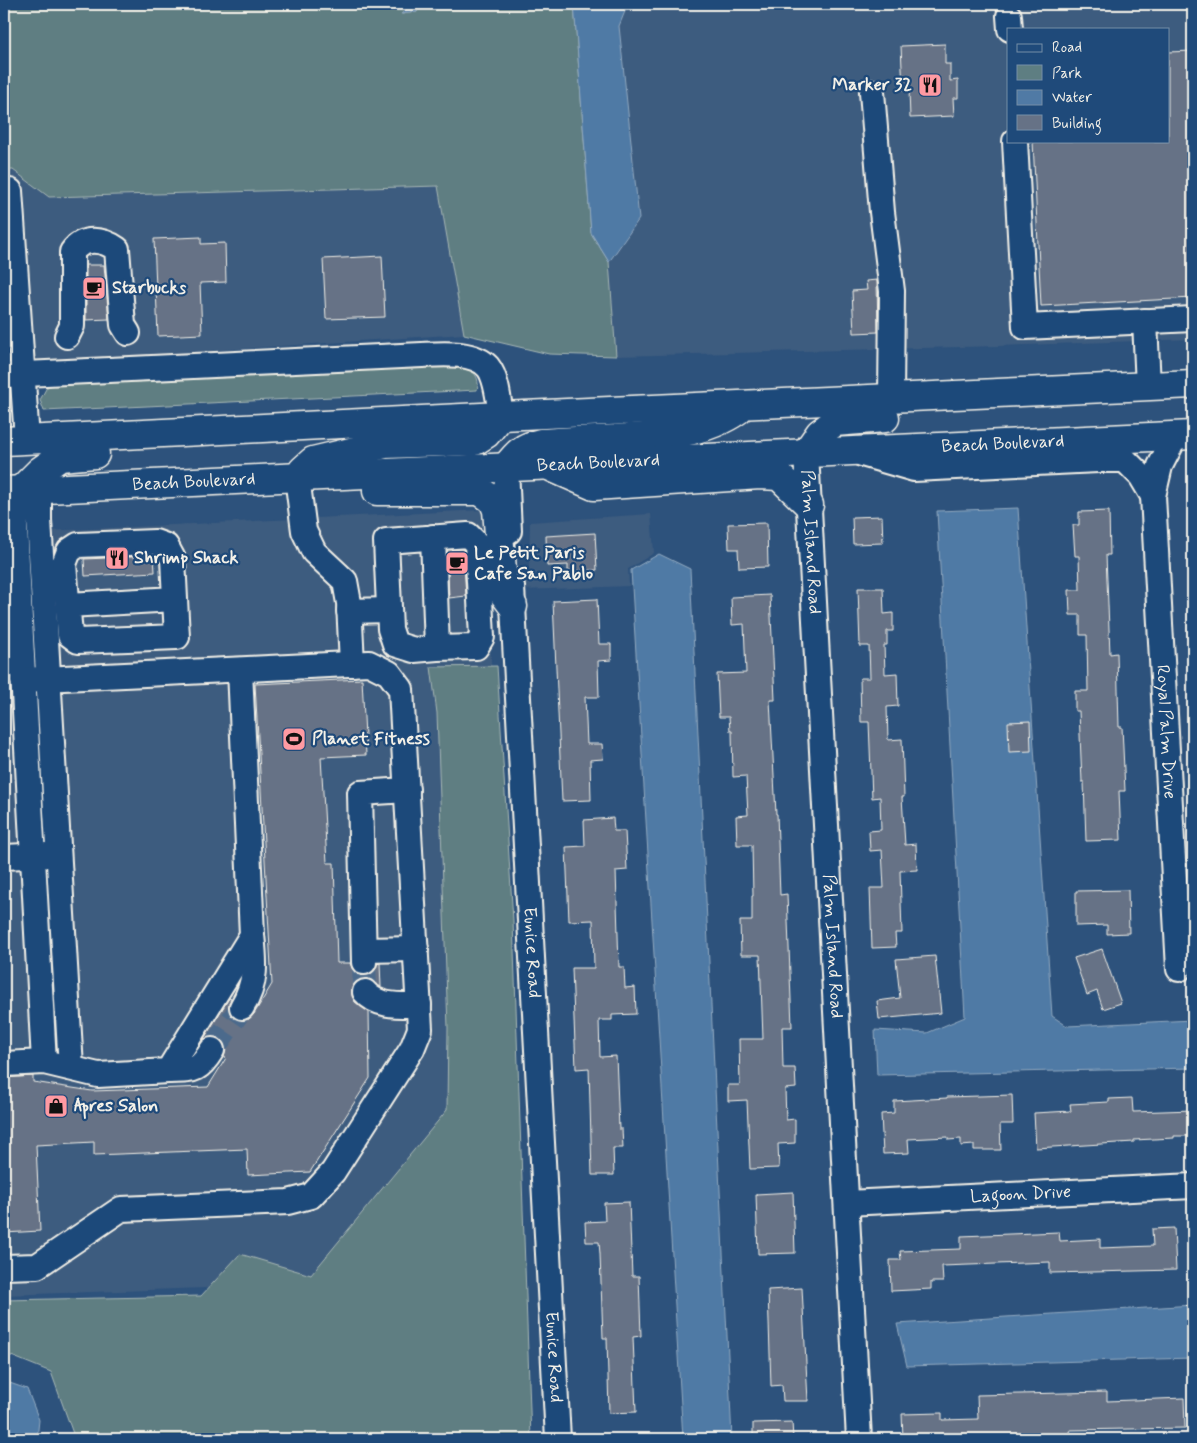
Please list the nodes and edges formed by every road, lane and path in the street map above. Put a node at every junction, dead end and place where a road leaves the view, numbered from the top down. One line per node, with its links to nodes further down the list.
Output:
1 (872, 92): 12 (street)
2 (1016, 142): 5 (street)
3 (4, 192): 8 (street)
4 (1193, 319): 5 (street)
5 (1145, 321): 10 (street)
6 (128, 333): 7 (street)
7 (67, 336)
8 (14, 374): 14 (street); 17 (street)
9 (1193, 384): 10 (highway)
10 (1148, 387): 11 (highway)
11 (1076, 390): 12 (highway); 19 (highway)
12 (891, 399): 13 (highway)
13 (746, 405): 14 (highway); 21 (highway)
14 (501, 416): 15 (highway); 23 (highway)
15 (295, 428): 17 (highway); 24 (highway)
16 (1185, 435): 18 (highway, Beach Boulevard); 25 (street, Royal Palm Drive)
17 (16, 441)
18 (851, 451): 19 (highway, Beach Boulevard); 25 (street, Royal Palm Drive)
19 (806, 453): 20 (highway, Beach Boulevard); 26 (street, Palm Island Road)
20 (548, 465): 21 (highway, Beach Boulevard); 26 (highway)
21 (506, 467): 22 (highway, Beach Boulevard); 29 (street, Eunice Road)
22 (351, 474): 23 (highway, Beach Boulevard); 29 (highway)
23 (297, 477): 24 (highway, Beach Boulevard); 32 (street)
24 (21, 490): 33 (street); 34 (street)
25 (1153, 496): 48 (street, Royal Palm Drive)
26 (809, 505): 58 (street, Palm Island Road)
27 (432, 537): 30 (street); 36 (street); 36 (street)
28 (175, 599): 31 (street); 31 (street); 35 (street)
29 (514, 606): 60 (street, Eunice Road)
30 (389, 610): 32 (street); 36 (street)
31 (68, 611): 33 (street); 35 (street)
32 (350, 611): 37 (street)
33 (45, 619): 34 (street); 40 (street)
34 (12, 626): 41 (street)
35 (177, 636): 39 (street)
36 (437, 648)
37 (352, 664): 38 (street); 42 (street)
38 (240, 670): 39 (street); 46 (street)
39 (178, 673): 40 (street)
40 (49, 679): 41 (street); 43 (street)
41 (24, 680): 44 (street)
42 (407, 790): 47 (street); 47 (street)
43 (58, 854): 44 (street); 55 (street)
44 (33, 855): 45 (street); 53 (street)
45 (4, 857)
46 (252, 935): 51 (street); 56 (street)
47 (416, 949): 50 (street)
48 (1179, 969)
49 (365, 992): 50 (street)
50 (419, 1005): 59 (street)
51 (242, 1007)
52 (212, 1050): 56 (street)
53 (44, 1062): 54 (street); 55 (street)
54 (4, 1064)
55 (71, 1068): 56 (street)
56 (168, 1071)
57 (1193, 1186): 58 (street, Lagoon Drive)
58 (847, 1203): 61 (street, Palm Island Road)
59 (4, 1267)
60 (558, 1439)
61 (859, 1439)

